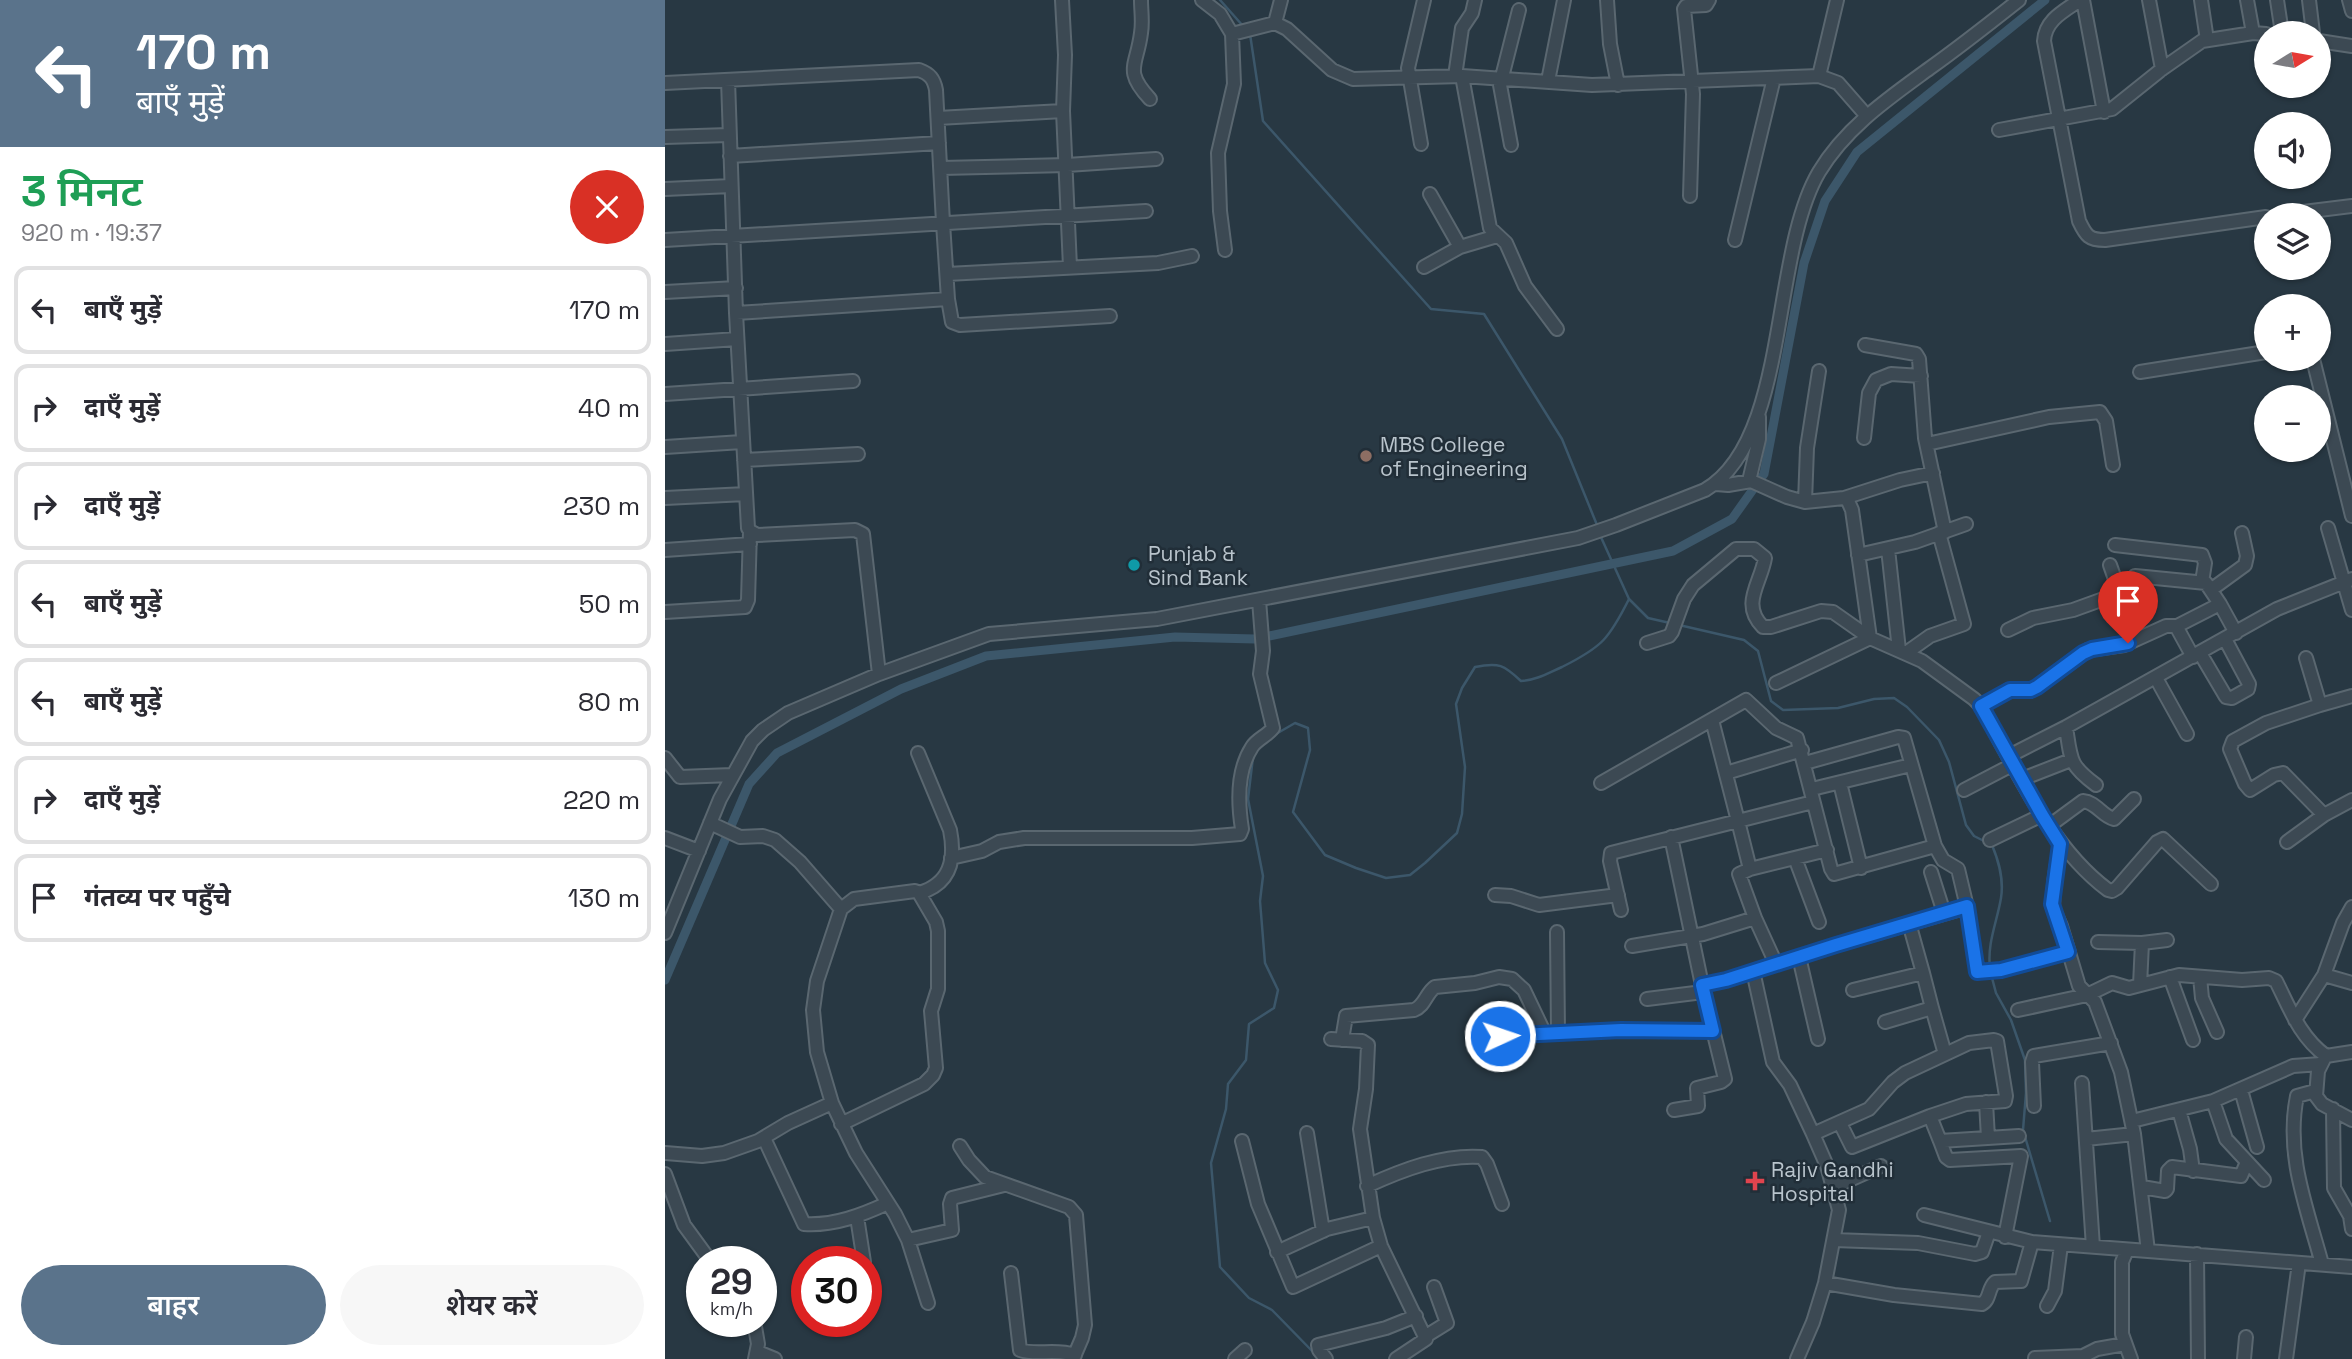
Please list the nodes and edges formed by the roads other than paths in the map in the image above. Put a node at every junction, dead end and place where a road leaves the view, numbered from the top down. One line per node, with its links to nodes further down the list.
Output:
1 (1062, 0): 42 (street)
2 (1140, 0): 41 (street)
3 (1202, 0): 25 (street)
4 (1281, 0): 24 (street)
5 (1424, 0): 34 (street)
6 (1475, 0): 31 (street)
7 (1564, 0): 37 (street)
8 (1607, 0): 40 (street)
9 (1709, 0): 38 (street)
10 (1837, 0): 32 (street)
11 (2019, 0): 44 (street)
12 (2082, 0): 43 (street); 46 (street)
13 (2149, 0): 30 (street)
14 (2200, 0): 27 (street)
15 (2248, 0): 21 (street)
16 (2277, 0): 22 (street)
17 (2309, 0): 23 (street)
18 (2349, 0): 20 (street)
19 (1519, 10): 35 (street)
20 (2352, 11)
21 (2255, 21)
22 (2280, 21)
23 (2312, 21)
24 (1275, 23): 25 (street); 34 (street)
25 (1235, 34): 72 (street)
26 (2254, 35): 27 (street)
27 (2207, 40): 30 (street)
28 (2331, 43): 29 (street)
29 (2352, 46)
30 (2162, 69): 43 (street)
31 (1458, 76): 34 (street); 35 (street); 67 (street)
32 (1819, 76): 33 (street); 44 (street)
33 (1774, 78): 38 (street); 70 (street)
34 (1409, 79): 51 (street)
35 (1500, 79): 37 (street); 52 (street)
36 (728, 80): 39 (street); 45 (street); 48 (street)
37 (1548, 80): 40 (street)
38 (1692, 80): 40 (street); 60 (street)
39 (665, 83)
40 (1618, 85)
41 (1150, 99)
42 (1063, 111): 45 (street); 55 (street)
43 (2104, 111): 46 (street)
44 (1866, 115): 94 (street)
45 (938, 118): 50 (street)
46 (2059, 120): 47 (street); 65 (street)
47 (1999, 130)
48 (729, 135): 49 (street); 53 (street)
49 (665, 137)
50 (939, 143): 53 (street); 56 (street)
51 (1421, 144)
52 (1511, 145)
53 (730, 156): 57 (street)
54 (1156, 159): 55 (street)
55 (1067, 165): 56 (street); 64 (street)
56 (941, 168): 66 (street)
57 (731, 186): 58 (street); 68 (street)
58 (665, 189)
59 (1430, 194): 71 (street)
60 (1690, 196)
61 (2352, 206): 62 (street)
62 (2331, 209)
63 (1146, 211): 64 (street)
64 (1069, 215): 66 (street); 74 (street)
65 (2254, 219)
66 (943, 223): 68 (street); 76 (street)
67 (1497, 236): 71 (street); 82 (street)
68 (734, 237): 69 (street); 77 (street)
69 (665, 240)
70 (1735, 240)
71 (1460, 247): 75 (street)
72 (1225, 250)
73 (1192, 256): 74 (street)
74 (1070, 267): 76 (street)
75 (1424, 267)
76 (947, 274): 79 (street)
77 (736, 288): 78 (street); 80 (street)
78 (665, 292)
79 (948, 299): 80 (street); 81 (street)
80 (736, 313): 83 (street)
81 (1110, 316)
82 (1557, 329)
83 (737, 338): 84 (street); 92 (street)
84 (665, 344)
85 (1865, 345): 90 (street)
86 (2254, 354): 89 (street)
87 (1819, 371): 108 (street)
88 (2316, 371): 109 (street)
89 (2140, 372)
90 (1921, 376): 95 (street); 97 (street)
91 (852, 381): 92 (street)
92 (740, 389): 93 (street); 96 (street)
93 (665, 394)
94 (1758, 410): 103 (street); 104 (street)
95 (1864, 438)
96 (742, 442): 98 (street); 100 (street)
97 (1927, 444): 101 (street); 102 (street)
98 (665, 447)
99 (858, 454): 100 (street)
100 (744, 460): 105 (street)
101 (2113, 465)
102 (1933, 473): 107 (street); 112 (street)
103 (1751, 481): 104 (street); 108 (street)
104 (1716, 484): 124 (street)
105 (746, 494): 106 (street); 114 (street)
106 (665, 498)
107 (1844, 498): 108 (street); 118 (street)
108 (1805, 502)
109 (2352, 516)
110 (1966, 524): 112 (street)
111 (2328, 528): 121 (street)
112 (1942, 533): 116 (street); 134 (street)
113 (2242, 533): 122 (street)
114 (750, 538): 117 (street); 127 (street); 137 (street)
115 (2115, 545): 122 (street)
116 (1888, 549): 118 (street); 134 (street)
117 (665, 551)
118 (1858, 555): 131 (street)
119 (2110, 565): 123 (street)
120 (2135, 576): 122 (street)
121 (2348, 580): 126 (street); 130 (street)
122 (2207, 585): 125 (street)
123 (2120, 593): 129 (street); 132 (street)
124 (1259, 600): 137 (street); 174 (street)
125 (2220, 604): 128 (street); 130 (street)
126 (2352, 608)
127 (665, 612)
128 (2176, 626): 132 (street); 135 (street)
129 (2008, 630)
130 (2230, 636): 135 (street); 135 (street)
131 (1870, 638): 133 (street); 134 (street); 139 (street)
132 (2136, 639): 142 (street)
133 (1647, 643)
134 (1902, 652): 142 (street)
135 (2196, 655): 138 (street)
136 (2307, 658): 141 (street)
137 (879, 674): 153 (street)
138 (2156, 678): 144 (street); 145 (street)
139 (1776, 683)
140 (2352, 696): 141 (street)
141 (2320, 705): 162 (street)
142 (1981, 706): 149 (street)
143 (1711, 720): 147 (street); 152 (street); 155 (street)
144 (2066, 727): 149 (street); 150 (street)
145 (2187, 734)
146 (918, 753): 174 (street)
147 (1803, 757): 151 (street); 152 (street); 159 (street)
148 (665, 758): 153 (street)
149 (2011, 760): 154 (street); 158 (street)
150 (2071, 760): 154 (street); 157 (street)
151 (1911, 765): 156 (street); 171 (street)
152 (1725, 773): 163 (street)
153 (732, 775): 165 (street)
154 (2022, 779): 164 (street)
155 (1601, 783)
156 (1840, 783): 159 (street); 176 (street)
157 (2096, 785)
158 (1964, 790)
159 (1812, 796): 163 (street); 172 (street)
160 (2134, 799): 164 (street)
161 (2352, 800): 162 (street)
162 (2323, 815): 169 (street)
163 (1738, 821): 166 (street); 177 (street)
164 (2046, 821): 168 (street); 170 (street)
165 (714, 825): 173 (street); 185 (street)
166 (1671, 837): 182 (street); 193 (street)
167 (665, 838): 173 (street)
168 (1990, 840)
169 (2287, 842)
170 (2060, 844): 179 (street); 198 (street)
171 (1935, 846): 176 (street); 183 (street)
172 (1826, 850): 175 (street); 176 (street)
173 (699, 851): 192 (street)
174 (951, 858): 180 (street)
175 (1795, 858): 177 (street); 189 (street)
176 (1861, 868)
177 (1751, 869): 188 (street)
178 (1931, 872): 187 (street)
179 (2211, 884)
180 (919, 893): 185 (street); 239 (street)
181 (1495, 895): 182 (street)
182 (1618, 895): 186 (street)
183 (1967, 906): 187 (street); 198 (street)
184 (2352, 907): 203 (street)
185 (841, 909): 231 (street)
186 (1621, 910)
187 (1944, 913): 190 (street)
188 (1755, 918): 193 (street); 200 (street)
189 (1819, 922)
190 (1909, 923): 199 (street); 202 (street)
191 (1557, 932): 218 (street)
192 (665, 933)
193 (1693, 937): 197 (street); 208 (street)
194 (2167, 940): 196 (street)
195 (2098, 942): 196 (street)
196 (2142, 943): 207 (street)
197 (1632, 946)
198 (2068, 952): 210 (street)
199 (1799, 957): 200 (street); 220 (street)
200 (1776, 964): 201 (street)
201 (1753, 971): 208 (street); 242 (street)
202 (1923, 973): 209 (street); 212 (street)
203 (2325, 975): 206 (street); 214 (street)
204 (2170, 977): 205 (street); 207 (street); 221 (street)
205 (2200, 977): 214 (street); 217 (street)
206 (2352, 983)
207 (2140, 985): 210 (street)
208 (1702, 988): 211 (street); 216 (street)
209 (1853, 990)
210 (2087, 995): 213 (street); 222 (street)
211 (1647, 999)
212 (1932, 1008): 215 (street); 224 (street)
213 (2018, 1010)
214 (2295, 1020): 225 (street)
215 (1885, 1022)
216 (1713, 1031): 218 (street); 234 (street)
217 (2217, 1032)
218 (1551, 1033): 219 (street); 258 (street)
219 (1500, 1036)
220 (1818, 1039)
221 (2193, 1041)
222 (2111, 1044): 232 (street); 240 (street)
223 (2352, 1052): 225 (street)
224 (1945, 1054): 230 (street); 238 (street)
225 (2323, 1060): 227 (street); 228 (street)
226 (2082, 1083): 246 (street)
227 (2241, 1090): 229 (street); 250 (street)
228 (2315, 1091): 233 (street); 283 (street)
229 (2213, 1101): 235 (street); 252 (street)
230 (1986, 1102): 236 (street); 245 (street)
231 (832, 1103): 239 (street); 244 (street)
232 (2034, 1107)
233 (2333, 1109): 237 (street); 266 (street)
234 (1674, 1110)
235 (2179, 1110): 240 (street); 254 (street)
236 (1930, 1115): 238 (street); 248 (street)
237 (2352, 1119)
238 (1840, 1123): 242 (street)
239 (841, 1124): 261 (street)
240 (2133, 1128): 246 (street); 259 (street)
241 (1307, 1133): 267 (street)
242 (1814, 1134): 260 (street)
243 (2019, 1136): 245 (street)
244 (764, 1138): 251 (street); 264 (street)
245 (1988, 1138): 248 (street)
246 (2086, 1139): 277 (street)
247 (1242, 1141): 280 (street)
248 (1940, 1141): 269 (street)
249 (960, 1146): 257 (street)
250 (2257, 1147)
251 (665, 1153)
252 (2247, 1162): 254 (street); 256 (street)
253 (1881, 1166): 260 (street)
254 (2193, 1171): 259 (street)
255 (665, 1174): 274 (street)
256 (2264, 1180)
257 (1005, 1185): 271 (street); 296 (street)
258 (1367, 1186): 262 (street); 265 (street)
259 (2142, 1187): 279 (street)
260 (1834, 1188): 270 (street)
261 (888, 1203): 264 (street); 271 (street)
262 (1502, 1204)
263 (1924, 1215): 268 (street)
264 (857, 1217): 275 (street)
265 (1373, 1218): 267 (street); 276 (street)
266 (2352, 1228)
267 (1323, 1231): 280 (street)
268 (1989, 1232): 269 (street); 270 (street)
269 (2005, 1237): 272 (street)
270 (1834, 1240): 286 (street)
271 (908, 1241): 288 (street)
272 (2032, 1242): 273 (street); 286 (street)
273 (2056, 1244): 277 (street); 289 (street)
274 (699, 1246)
275 (862, 1246)
276 (1381, 1246): 280 (street); 290 (street)
277 (2092, 1247): 278 (street)
278 (2127, 1250): 279 (street); 294 (street)
279 (2148, 1251): 281 (street)
280 (1277, 1252)
281 (2197, 1254): 282 (street); 303 (street)
282 (2299, 1263): 283 (street); 305 (street)
283 (2322, 1264): 284 (street)
284 (2352, 1267)
285 (1011, 1273): 296 (street)
286 (1825, 1283): 300 (street)
287 (1434, 1287): 291 (street)
288 (928, 1303)
289 (2047, 1306)
290 (1416, 1316): 291 (street); 298 (street)
291 (1426, 1336): 299 (street)
292 (755, 1337): 295 (street)
293 (2246, 1337): 304 (street)
294 (2125, 1344): 301 (street); 302 (street)
295 (757, 1356): 297 (street)
296 (1074, 1357)
297 (775, 1359)
298 (1326, 1359)
299 (1396, 1359)
300 (1797, 1359)
301 (2035, 1359)
302 (2131, 1359)
303 (2198, 1359)
304 (2244, 1359)
305 (2286, 1359)

